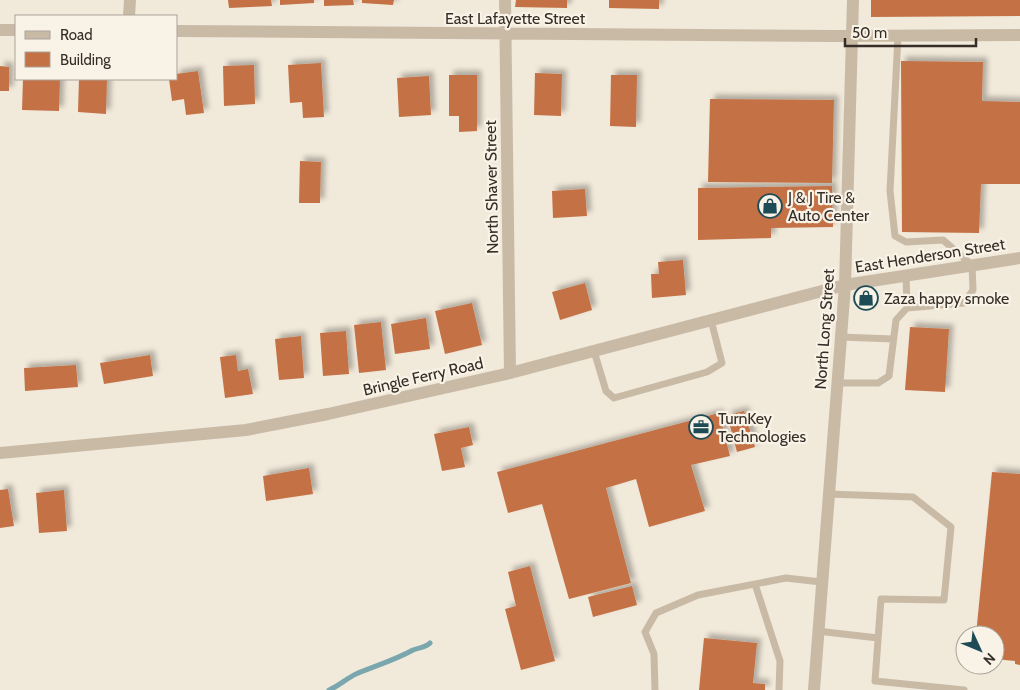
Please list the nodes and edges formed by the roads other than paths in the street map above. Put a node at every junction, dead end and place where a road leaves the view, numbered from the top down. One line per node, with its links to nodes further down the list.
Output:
1 (130, 0): 4 (street)
2 (505, 0): 8 (street, North Shaver Street)
3 (853, 0): 10 (street, North Long Street)
4 (129, 15)
5 (0, 30): 6 (street)
6 (15, 30)
7 (178, 31): 8 (street, East Lafayette Street)
8 (506, 34): 10 (street, East Lafayette Street); 21 (street, North Shaver Street)
9 (1020, 35): 11 (street, East Lafayette Street)
10 (853, 36): 11 (street, East Lafayette Street); 15 (street, North Long Street)
11 (898, 36): 13 (lane)
12 (1020, 258): 13 (street, East Henderson Street)
13 (972, 265): 14 (street, East Henderson Street); 16 (lane)
14 (906, 275): 15 (street, East Henderson Street); 16 (lane)
15 (845, 285): 17 (street, Bringle Ferry Road); 18 (street, North Long Street)
16 (907, 308): 19 (lane)
17 (712, 320): 20 (street, Bringle Ferry Road); 20 (lane)
18 (840, 337): 19 (lane); 22 (street, North Long Street)
19 (893, 338): 22 (lane)
20 (594, 351): 21 (street, Bringle Ferry Road)
21 (510, 374): 23 (street, Bringle Ferry Road)
22 (837, 383): 24 (street, North Long Street)
23 (0, 453)
24 (828, 494): 25 (street, North Long Street); 28 (lane)
25 (821, 582): 26 (lane); 27 (street, North Long Street)
26 (755, 584): 29 (lane); 30 (lane)
27 (817, 631): 28 (lane); 31 (street, North Long Street)
28 (878, 638): 32 (lane)
29 (655, 690)
30 (779, 690)
31 (814, 690)
32 (964, 690)

